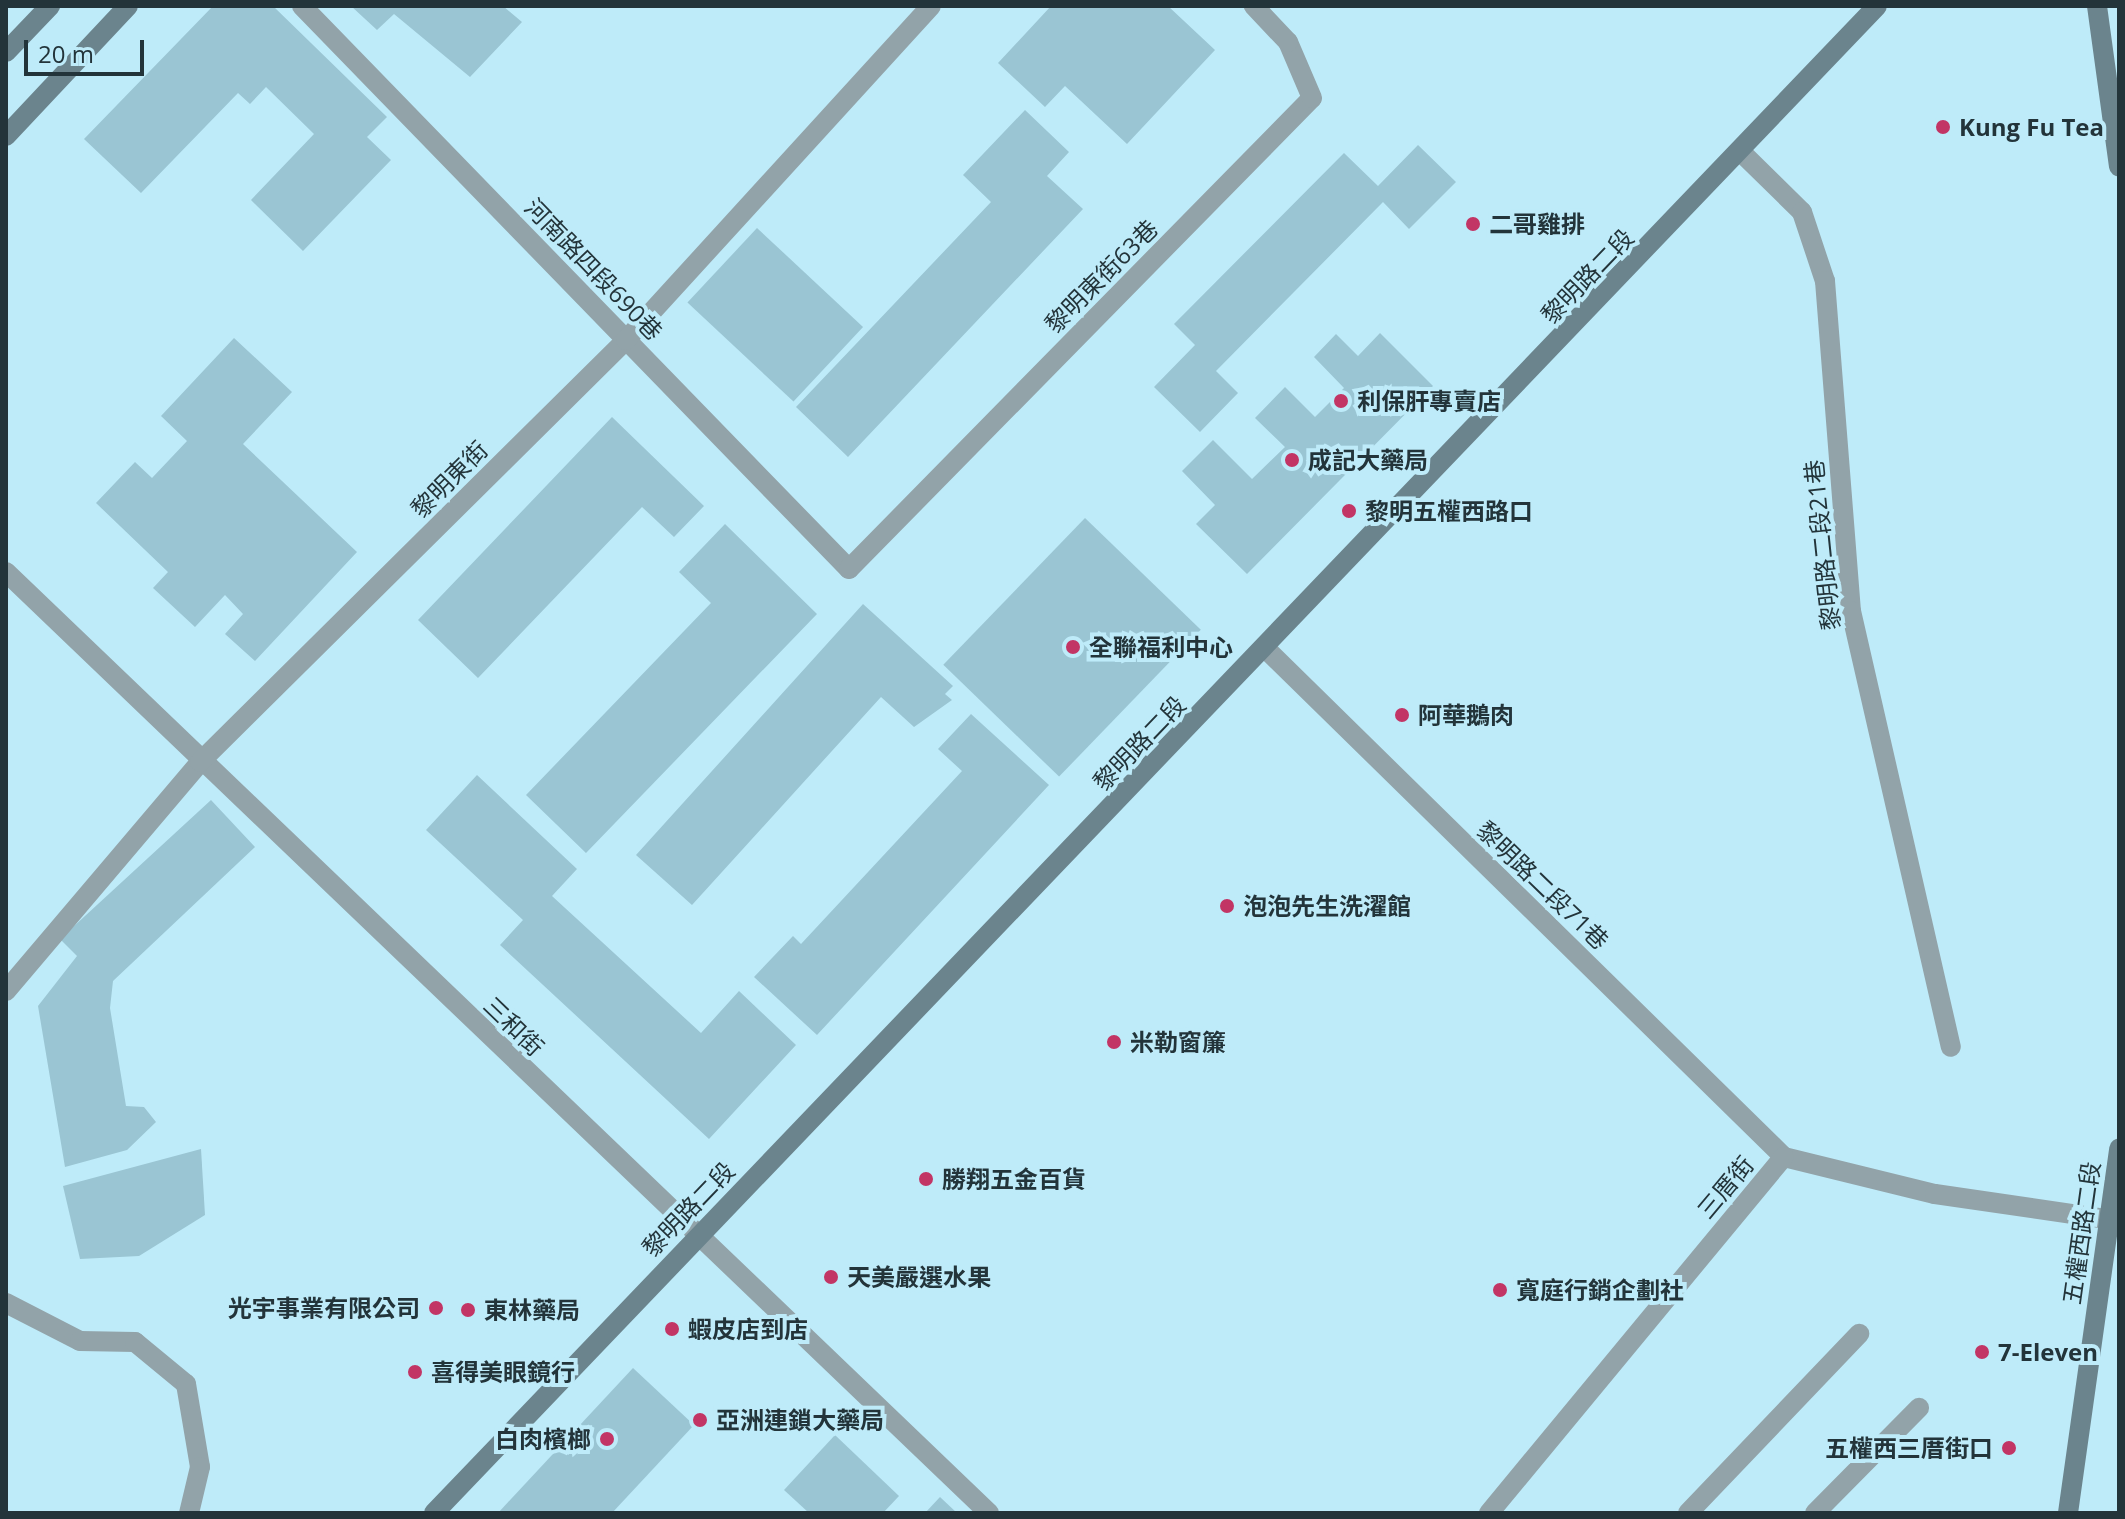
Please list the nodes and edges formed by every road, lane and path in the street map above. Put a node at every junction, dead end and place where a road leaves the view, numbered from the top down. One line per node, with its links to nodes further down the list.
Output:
1 (50, 6): 8 (main road)
2 (128, 6): 9 (main road)
3 (302, 6): 12 (street, 河南路四段690巷)
4 (931, 6): 12 (street, 黎明東街)
5 (1254, 6): 13 (street, 黎明東街63巷)
6 (1877, 6): 10 (main road, 黎明路二段)
7 (2097, 6): 11 (main road)
8 (6, 52)
9 (6, 136)
10 (1742, 153): 15 (main road, 黎明路二段); 18 (street, 黎明路二段21巷)
11 (2119, 167)
12 (626, 340): 13 (street, 河南路四段690巷); 16 (street, 黎明東街)
13 (849, 569)
14 (6, 572): 16 (street, 三和街)
15 (1266, 649): 20 (street, 黎明路二段71巷); 22 (main road, 黎明路二段)
16 (200, 762): 17 (street, 黎明東街); 22 (street, 三和街)
17 (6, 991)
18 (1951, 1047)
19 (2119, 1149): 21 (main road, 五權西路二段)
20 (1784, 1157): 21 (street, 三厝街); 29 (street, 三厝街)
21 (2114, 1220): 32 (main road, 五權西路二段)
22 (697, 1237): 27 (main road, 黎明路二段); 28 (street, 三和街)
23 (6, 1303): 26 (street)
24 (1859, 1334): 30 (street)
25 (1919, 1408): 31 (street)
26 (189, 1513)
27 (434, 1513)
28 (989, 1513)
29 (1489, 1513)
30 (1688, 1513)
31 (1815, 1513)
32 (2068, 1513)

